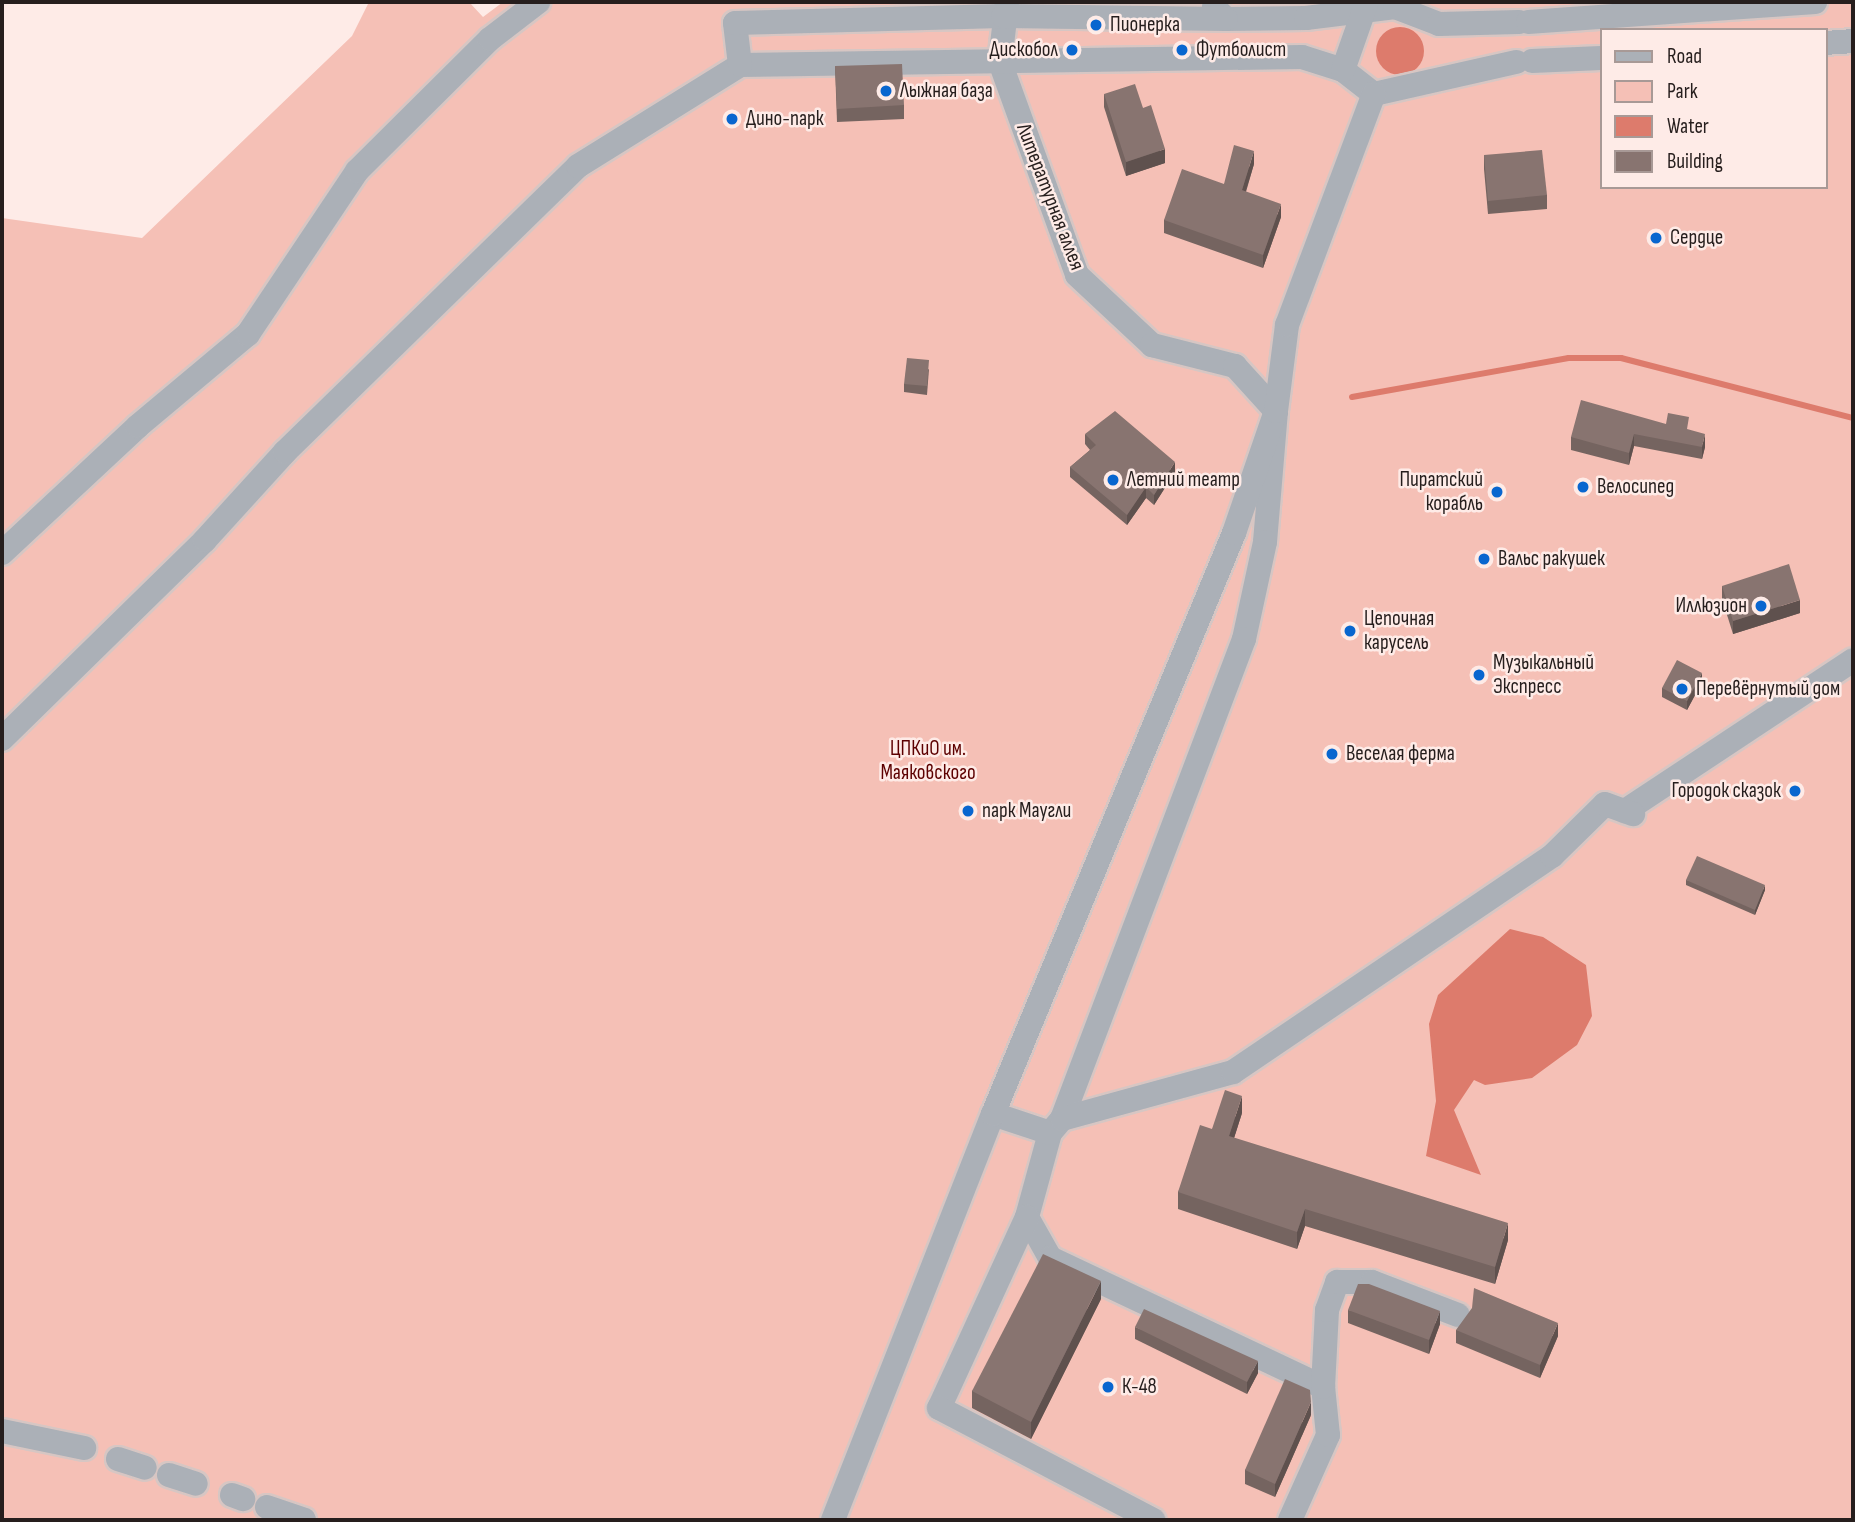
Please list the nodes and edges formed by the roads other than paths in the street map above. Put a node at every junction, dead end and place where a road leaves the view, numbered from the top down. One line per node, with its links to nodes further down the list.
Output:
1 (538, 2): 15 (street)
2 (1815, 2): 6 (street)
3 (1365, 7): 5 (street); 6 (street); 12 (street)
4 (1005, 9): 5 (street); 10 (street, Литературная аллея); 11 (street)
5 (1217, 10)
6 (1439, 13)
7 (1853, 41): 8 (street)
8 (1827, 43)
9 (1600, 58): 13 (street)
10 (1000, 62): 11 (street); 12 (street); 14 (street, Литературная аллея)
11 (740, 65): 17 (street)
12 (1343, 70): 13 (street)
13 (1374, 94): 14 (street)
14 (1276, 411): 18 (street); 19 (street)
15 (2, 553)
16 (1853, 660): 19 (street)
17 (2, 739)
18 (993, 1114): 19 (street); 31 (street)
19 (1056, 1126): 20 (street)
20 (1027, 1217): 22 (street); 32 (street)
21 (1458, 1315): 22 (street)
22 (1323, 1387): 33 (street)
23 (2, 1431): 24 (street)
24 (84, 1448)
25 (118, 1459): 26 (street)
26 (145, 1468)
27 (169, 1475): 28 (street)
28 (196, 1484)
29 (267, 1507): 30 (street)
30 (304, 1520)
31 (833, 1520)
32 (1153, 1520)
33 (1290, 1520)

